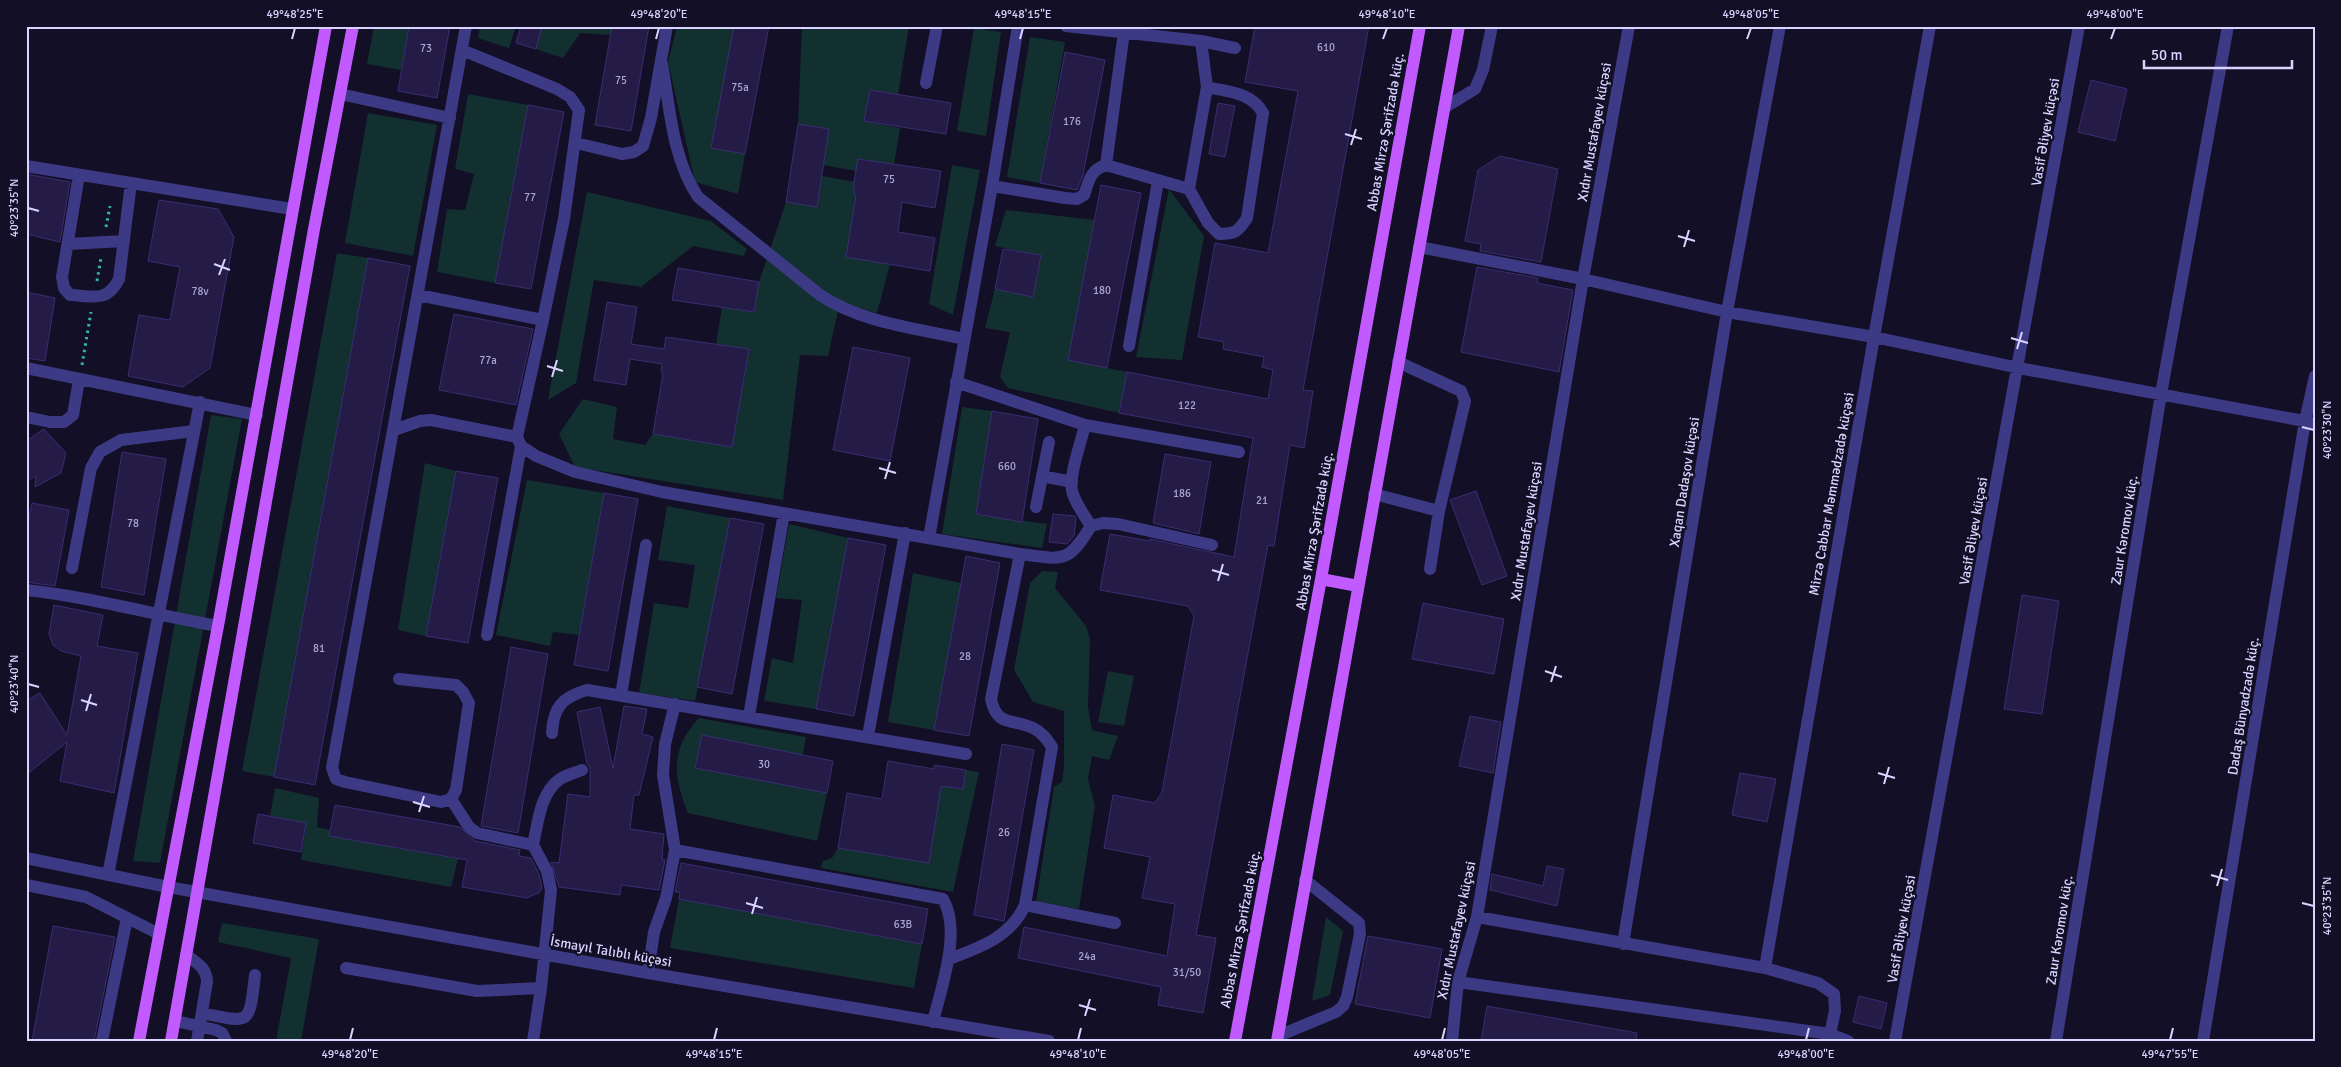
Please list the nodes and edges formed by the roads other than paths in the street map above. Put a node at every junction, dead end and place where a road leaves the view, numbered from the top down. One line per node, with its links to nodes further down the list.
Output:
1 (326, 26): 34 (main road)
2 (352, 26): 23 (main road)
3 (466, 26): 19 (street)
4 (667, 26): 20 (street)
5 (937, 26): 21 (street)
6 (1018, 26): 32 (street)
7 (1066, 26): 16 (street)
8 (1420, 26): 76 (main road, Abbas Mirzə Şərifzadə küç.)
9 (1459, 26): 24 (main road)
10 (1492, 26): 24 (street)
11 (1629, 26): 38 (street, Xıdır Mustafayev küçəsi)
12 (1780, 26): 40 (street, Xaqan Dadaşov küçəsi)
13 (1930, 26): 42 (street, Mirzə Cabbar Məmmədzadə küçəsi)
14 (2079, 26): 47 (street, Vasif Əliyev küçəsi)
15 (2228, 26): 51 (street, Zaur Kəromov küç.)
16 (1130, 29): 17 (street); 27 (street)
17 (1201, 41): 18 (street); 22 (street)
18 (1235, 48)
19 (462, 50): 25 (street); 26 (street)
20 (662, 64): 26 (street); 43 (street)
21 (926, 83)
22 (1206, 87): 33 (street); 33 (street)
23 (340, 94): 25 (street); 98 (main road)
24 (1444, 108): 37 (main road)
25 (450, 118): 39 (street)
26 (576, 142): 41 (street)
27 (1106, 165): 30 (street); 32 (street)
28 (26, 166): 29 (street)
29 (80, 175): 31 (street); 36 (street)
30 (1158, 181): 33 (street); 44 (street)
31 (131, 184): 34 (street); 35 (street)
32 (992, 186): 43 (street)
33 (1189, 189)
34 (292, 209): 53 (main road)
35 (124, 242): 36 (street); 36 (street)
36 (68, 244)
37 (1419, 246): 38 (street); 45 (main road)
38 (1583, 279): 40 (street); 100 (street, Xıdır Mustafayev küçəsi)
39 (418, 295): 41 (street); 57 (street)
40 (1727, 312): 42 (street); 104 (street, Xaqan Dadaşov küçəsi)
41 (543, 320): 59 (street)
42 (1874, 337): 47 (street); 109 (street, Mirzə Cabbar Məmmədzadə küçəsi)
43 (964, 339): 50 (street)
44 (1129, 346)
45 (1398, 362): 64 (main road); 66 (street)
46 (26, 368): 49 (street)
47 (2019, 368): 51 (street); 130 (street, Vasif Əliyev küçəsi)
48 (2315, 376): 55 (street, Dadaş Bünyadzadə küç.)
49 (79, 380): 52 (street); 54 (street)
50 (956, 382): 56 (street); 70 (street)
51 (2161, 394): 55 (street); 131 (street, Zaur Kəromov küç.)
52 (200, 402): 53 (street); 58 (street)
53 (257, 415): 80 (main road)
54 (26, 417)
55 (2310, 422): 132 (street, Dadaş Bünyadzadə küç.)
56 (1085, 425): 61 (street); 63 (street)
57 (394, 430): 59 (street); 90 (street)
58 (194, 431): 74 (street); 79 (street)
59 (519, 441): 67 (street); 81 (street)
60 (1049, 442): 62 (street)
61 (1239, 452)
62 (1042, 476): 63 (street); 65 (street)
63 (1072, 482): 68 (street)
64 (1374, 494): 66 (street); 77 (main road)
65 (1036, 507)
66 (1439, 511): 75 (street)
67 (784, 512): 69 (street); 85 (street)
68 (1091, 526): 72 (street); 73 (street)
69 (905, 533): 70 (street); 87 (street)
70 (929, 538): 73 (street)
71 (646, 544): 83 (street)
72 (1212, 545)
73 (1020, 554): 99 (street)
74 (72, 568)
75 (1430, 569)
76 (1321, 579): 77 (main road); 127 (main road, Abbas Mirzə Şərifzadə küç.)
77 (1358, 586): 95 (main road)
78 (26, 590): 79 (street)
79 (158, 616): 80 (street); 94 (street)
80 (218, 626): 96 (main road)
81 (486, 635)
82 (399, 679): 90 (street)
83 (621, 696): 84 (street); 86 (street)
84 (676, 704): 85 (street); 92 (street)
85 (749, 716): 87 (street)
86 (552, 733)
87 (868, 736): 88 (street)
88 (966, 754)
89 (582, 770): 91 (street)
90 (451, 799): 91 (street)
91 (533, 845): 105 (street)
92 (675, 850): 107 (street); 110 (street)
93 (26, 858): 94 (street, İsmayıl Talıblı küçəsi)
94 (108, 874): 96 (street, İsmayıl Talıblı küçəsi)
95 (1305, 880): 119 (main road); 119 (street)
96 (168, 887): 98 (street, İsmayıl Talıblı küçəsi); 103 (main road)
97 (27, 889): 101 (street)
98 (198, 892): 105 (street, İsmayıl Talıblı küçəsi); 106 (main road)
99 (1025, 905): 102 (street); 107 (street)
100 (1477, 917): 104 (street); 112 (street, Xıdır Mustafayev küçəsi)
101 (127, 918): 103 (street); 120 (street)
102 (1115, 923)
103 (159, 934): 121 (main road)
104 (1623, 944): 109 (street)
105 (545, 954): 110 (street, İsmayıl Talıblı küçəsi); 113 (street)
106 (186, 955): 114 (street); 115 (main road)
107 (949, 959): 116 (street)
108 (346, 968): 113 (street)
109 (1765, 968): 118 (street)
110 (648, 973): 116 (street, İsmayıl Talıblı küçəsi)
111 (255, 975): 114 (street)
112 (1458, 982): 118 (street); 128 (street, Xıdır Mustafayev küçəsi)
113 (542, 988): 125 (street)
114 (202, 1013): 117 (street)
115 (175, 1021): 117 (street); 122 (main road)
116 (933, 1022): 126 (street, İsmayıl Talıblı küçəsi)
117 (199, 1026): 123 (street); 124 (street)
118 (1830, 1034): 129 (street)
119 (1278, 1038)
120 (102, 1041)
121 (139, 1041)
122 (171, 1041)
123 (197, 1041)
124 (226, 1041)
125 (532, 1041)
126 (1049, 1041)
127 (1235, 1041)
128 (1452, 1041)
129 (1848, 1041)
130 (1895, 1041)
131 (2056, 1041)
132 (2203, 1041)

